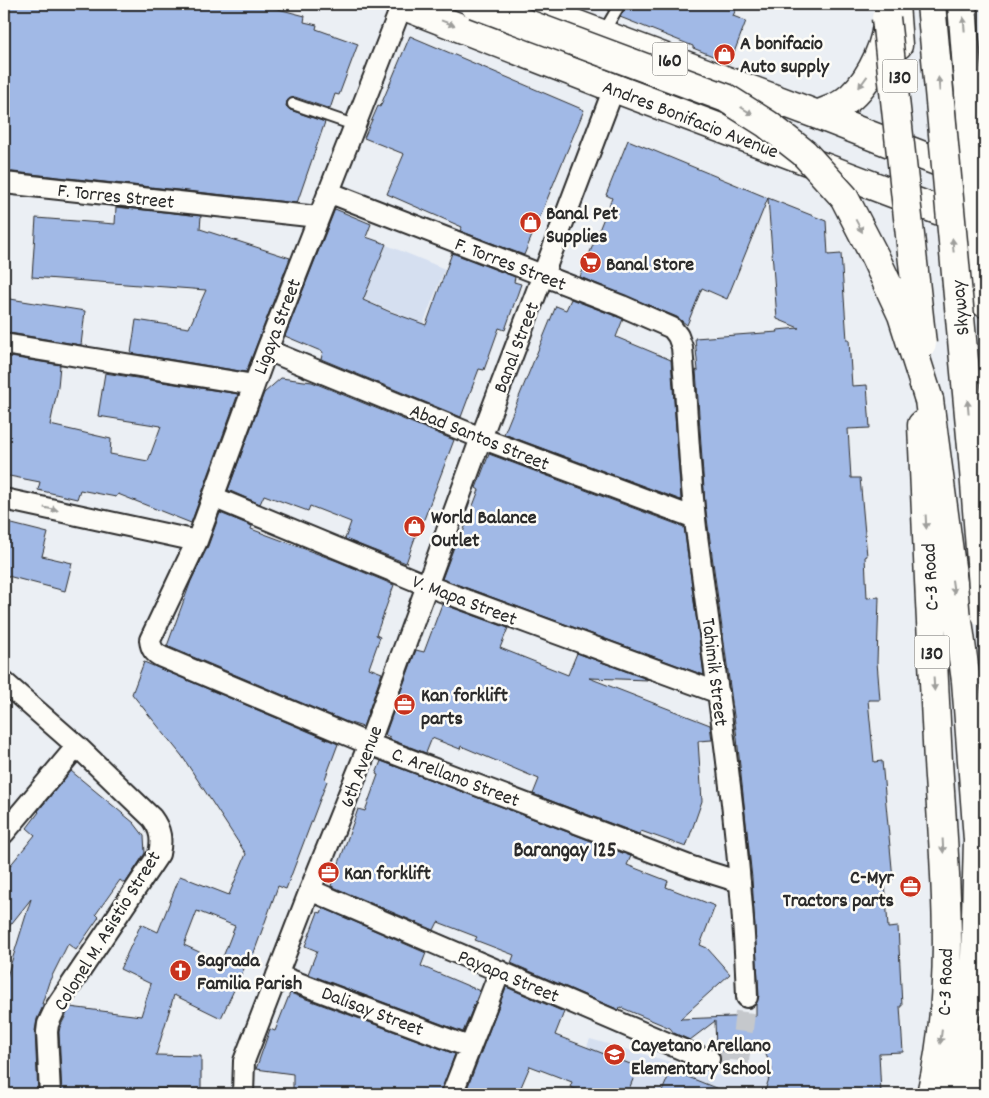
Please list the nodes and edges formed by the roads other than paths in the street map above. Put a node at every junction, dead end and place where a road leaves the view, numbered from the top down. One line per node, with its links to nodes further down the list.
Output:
1 (401, 4): 11 (main road, Andres Bonifacio Avenue / 160, one-way to 11); 14 (street, Ligaya Street)
2 (474, 4): 28 (main road, one-way to 28, bridge)
3 (522, 4): 10 (main road, 160)
4 (620, 4): 10 (lane)
5 (885, 4): 28 (main road, Skyway, bridge)
6 (889, 4): 13 (main road, one-way to 13)
7 (895, 4): 15 (main road, 130)
8 (931, 4): 35 (main road, Skyway, one-way to 8, bridge)
9 (962, 4): 16 (main road, one-way to 9)
10 (602, 34): 13 (main road, 160)
11 (614, 88): 19 (main road, Andres Bonifacio Avenue / 160); 22 (street, Banal Street)
12 (293, 104): 14 (lane)
13 (818, 115): 15 (main road, 160)
14 (354, 125): 18 (street, Ligaya Street)
15 (905, 149): 16 (main road, 160); 19 (main road, C-3 Road / 130)
16 (981, 179): 21 (main road)
17 (4, 183): 20 (street, F. Torres Street)
18 (328, 192): 20 (street, Ligaya Street); 22 (street, F. Torres Street)
19 (908, 199): 21 (main road, Andres Bonifacio Avenue / 160); 54 (main road, C-3 Road / 130, one-way to 54)
20 (318, 218): 26 (street, Ligaya Street)
21 (983, 227): 23 (main road)
22 (542, 275): 25 (street, F. Torres Street); 29 (street, Banal Street)
23 (985, 304)
24 (4, 344): 27 (street)
25 (682, 347): 32 (street, Tahimik Street)
26 (267, 350): 27 (street, Ligaya Street); 29 (street, Abad Santos Street)
27 (254, 385): 30 (street, Ligaya Street)
28 (929, 400): 55 (main road, one-way to 55)
29 (481, 438): 32 (street, Abad Santos Street); 34 (street, 6th Avenue)
30 (213, 497): 33 (street, Ligaya Street); 34 (street, V. Mapa Street)
31 (4, 499): 33 (street, one-way to 33)
32 (695, 518): 38 (street, Tahimik Street)
33 (197, 541): 36 (street, Ligaya Street)
34 (426, 585): 38 (street, V. Mapa Street); 39 (street, 6th Avenue)
35 (985, 613)
36 (150, 646): 39 (street, C. Arellano Street)
37 (4, 682): 40 (street, Colonel M. Asistio Street)
38 (720, 693): 42 (street, Tahimik Street)
39 (369, 744): 42 (street, C. Arellano Street); 43 (street, 6th Avenue)
40 (78, 746): 41 (street); 51 (street, Colonel M. Asistio Street)
41 (4, 833)
42 (740, 882): 46 (street, Tahimik Street)
43 (310, 890): 44 (street, Payapa Street); 45 (street, 6th Avenue)
44 (500, 971): 48 (street); 49 (street, Payapa Street)
45 (277, 975): 48 (street, Dalisay Street); 52 (street, 6th Avenue)
46 (746, 997)
47 (985, 1010): 56 (main road)
48 (469, 1047): 53 (street)
49 (709, 1059)
50 (985, 1086): 57 (main road)
51 (50, 1094)
52 (243, 1094)
53 (452, 1094)
54 (931, 1094)
55 (952, 1094)
56 (972, 1094)
57 (984, 1094)

